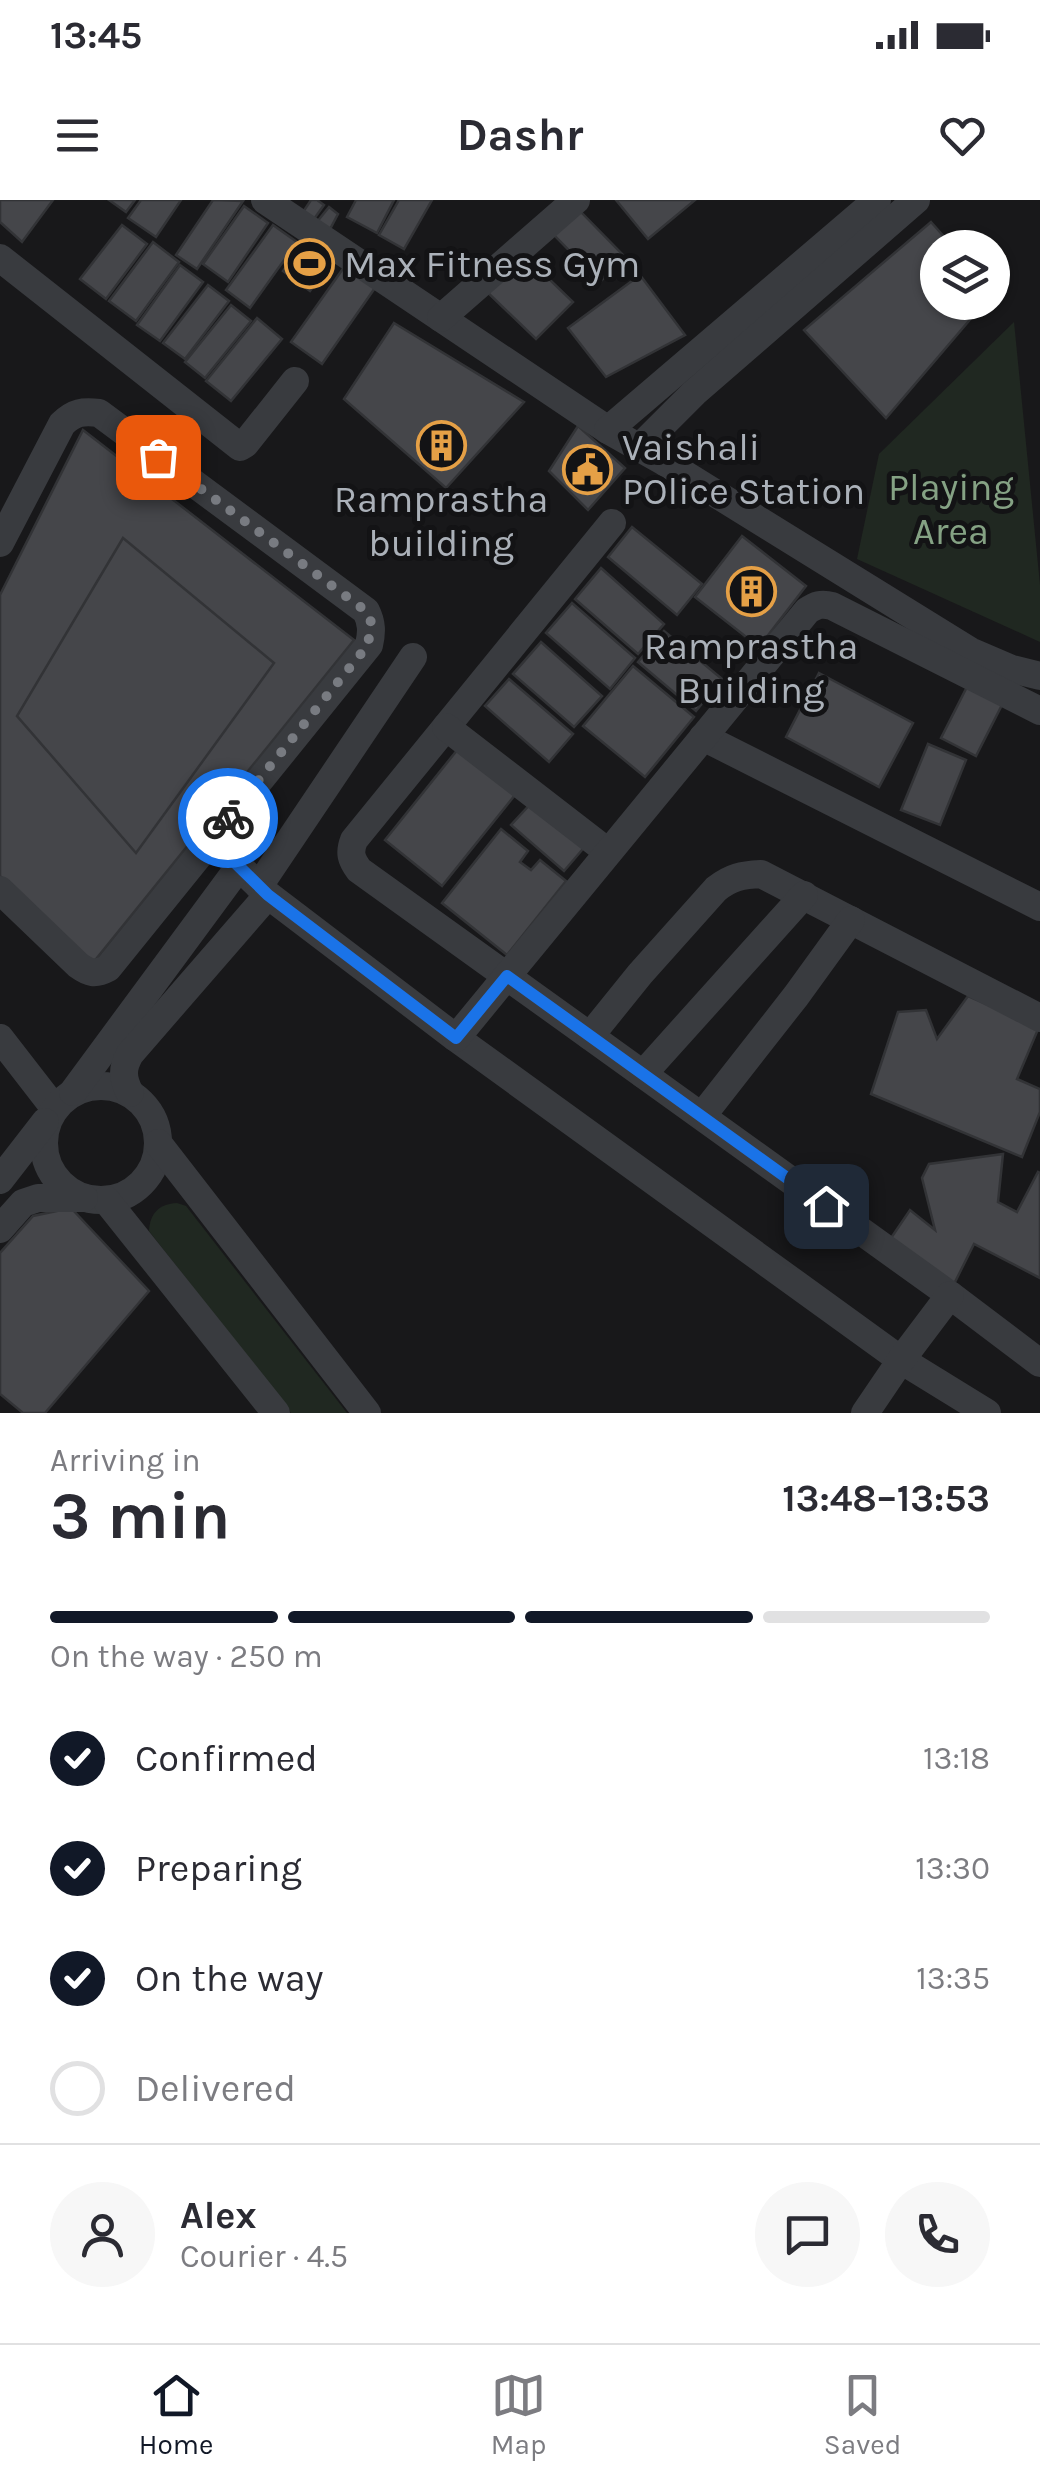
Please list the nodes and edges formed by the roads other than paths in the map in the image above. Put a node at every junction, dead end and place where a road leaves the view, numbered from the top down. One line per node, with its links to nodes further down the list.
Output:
1 (265, 200): 6 (street)
2 (576, 200): 6 (street)
3 (877, 200): 8 (street)
4 (916, 200): 8 (street)
5 (0, 258): 7 (street)
6 (441, 318): 8 (street)
7 (294, 381)
8 (623, 438): 12 (street)
9 (612, 523): 14 (street)
10 (0, 543): 16 (street)
11 (413, 657): 18 (street)
12 (1040, 676)
13 (1040, 711): 15 (street)
14 (446, 727): 17 (street); 23 (street)
15 (703, 738): 17 (street); 21 (street)
16 (211, 839): 18 (street); 19 (street)
17 (608, 852): 23 (street)
18 (255, 882): 27 (street); 29 (street); 30 (street)
19 (0, 890)
20 (804, 895): 22 (street); 25 (street); 28 (street)
21 (1040, 907)
22 (851, 920): 24 (street); 31 (street)
23 (507, 976): 25 (street); 27 (street)
24 (1040, 1018)
25 (590, 1036): 28 (street)
26 (0, 1038): 30 (street)
27 (456, 1038): 37 (street)
28 (643, 1074): 31 (street)
29 (130, 1093): 30 (street); 32 (street)
30 (58, 1107): 33 (street); 34 (street)
31 (702, 1116): 36 (street)
32 (158, 1143): 34 (street); 40 (street)
33 (2, 1172)
34 (96, 1199): 35 (street); 39 (street)
35 (0, 1229)
36 (950, 1295): 37 (street); 38 (street)
37 (901, 1360): 41 (street); 42 (street)
38 (1040, 1363)
39 (276, 1413)
40 (367, 1413)
41 (866, 1413)
42 (987, 1413)

